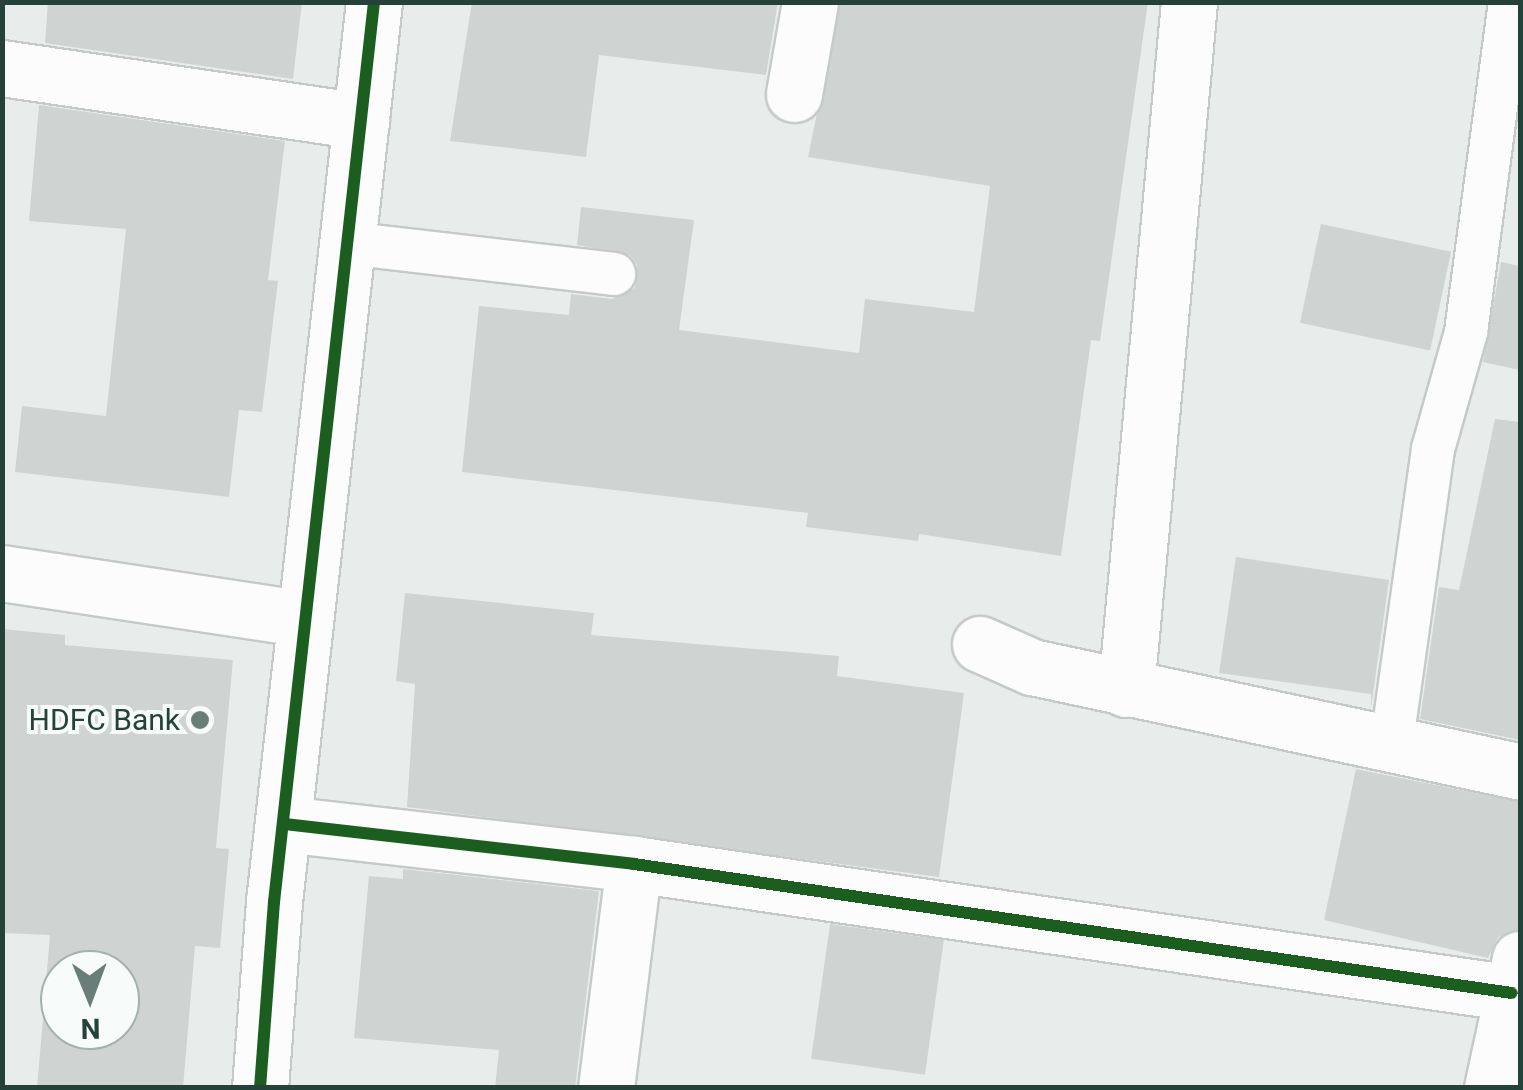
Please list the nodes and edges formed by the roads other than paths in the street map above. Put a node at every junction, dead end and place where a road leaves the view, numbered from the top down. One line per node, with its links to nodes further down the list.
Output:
1 (374, 2): 7 (street)
2 (810, 2): 6 (street)
3 (1189, 2): 13 (street)
4 (1510, 2): 14 (lane)
5 (2, 68): 7 (street)
6 (794, 94)
7 (361, 121): 8 (street)
8 (347, 242): 9 (lane); 11 (street)
9 (614, 274)
10 (2, 572): 11 (street)
11 (306, 620): 16 (street)
12 (980, 644): 13 (street)
13 (1126, 689): 14 (street)
14 (1391, 748): 15 (street)
15 (1520, 772)
16 (284, 824): 17 (street); 19 (street)
17 (634, 864): 18 (street); 20 (street)
18 (1516, 976): 21 (street)
19 (260, 1088)
20 (606, 1088)
21 (1492, 1088)

